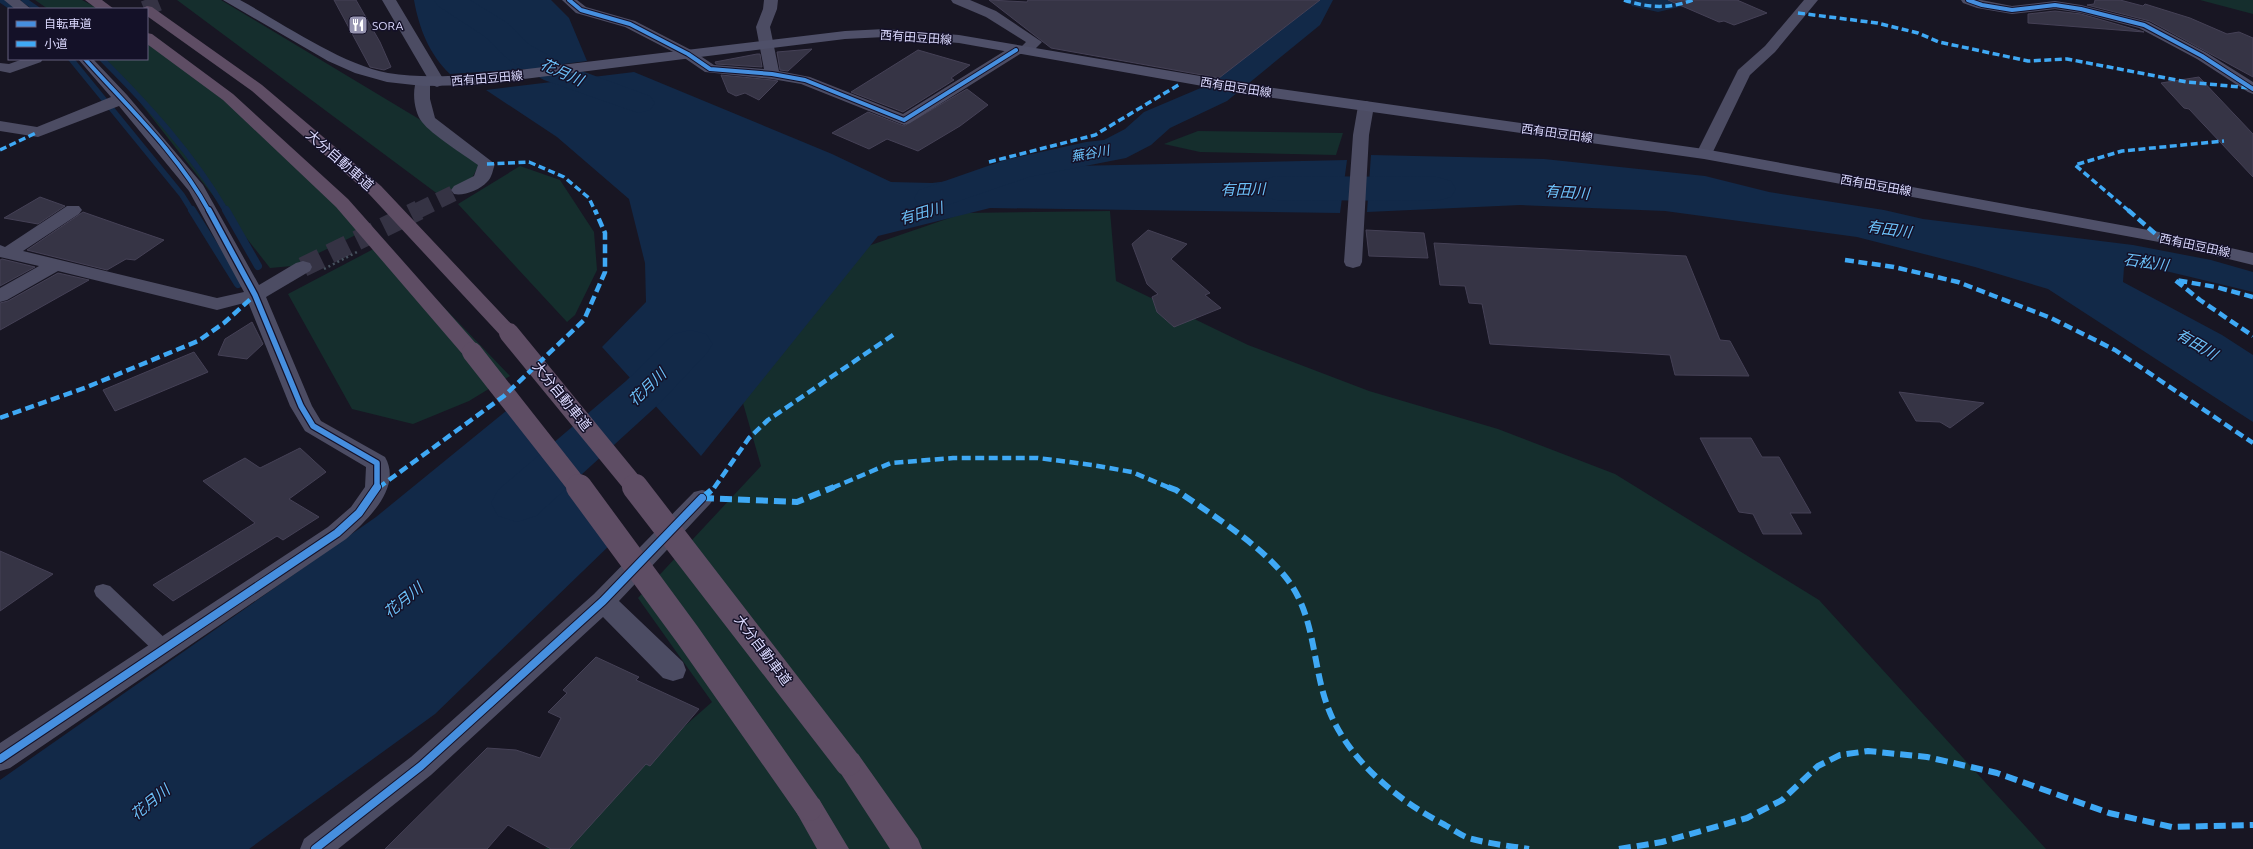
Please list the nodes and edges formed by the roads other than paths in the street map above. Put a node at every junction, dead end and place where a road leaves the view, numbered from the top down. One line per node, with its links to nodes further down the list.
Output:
1 (11, 0): 11 (street)
2 (92, 0): 12 (highway)
3 (230, 0): 22 (main road, 西有田豆田線)
4 (389, 0): 22 (street)
5 (569, 0): 17 (street)
6 (771, 0): 15 (street)
7 (958, 0): 10 (street)
8 (1811, 0): 27 (street)
9 (1968, 0): 23 (street)
10 (973, 3): 16 (street)
11 (23, 8)
12 (105, 8)
13 (148, 11): 45 (highway, 大分自動車道, bridge)
14 (148, 38): 44 (highway, 大分自動車道, bridge)
15 (767, 44): 16 (main road, 西有田豆田線); 17 (main road, 西有田豆田線); 21 (street)
16 (1021, 50): 21 (street); 25 (main road, 西有田豆田線)
17 (688, 54): 21 (street); 22 (main road, 西有田豆田線)
18 (33, 60): 20 (street)
19 (86, 60): 24 (street)
20 (0, 67)
21 (772, 74)
22 (430, 81): 28 (street)
23 (2253, 89)
24 (113, 103): 26 (street); 35 (street)
25 (1366, 106): 27 (main road, 西有田豆田線); 32 (street)
26 (0, 126)
27 (1704, 154): 31 (main road, 西有田豆田線)
28 (460, 190)
29 (73, 210): 30 (street)
30 (5, 251): 33 (street)
31 (2253, 258)
32 (1353, 262)
33 (56, 264): 35 (street); 36 (street)
34 (302, 267): 35 (street)
35 (255, 295): 40 (street)
36 (0, 296)
37 (702, 498): 39 (street)
38 (103, 591): 40 (lane)
39 (603, 601): 41 (street); 43 (street)
40 (164, 649): 42 (street)
41 (673, 670)
42 (0, 759)
43 (315, 849)
44 (834, 849)
45 (907, 849)

